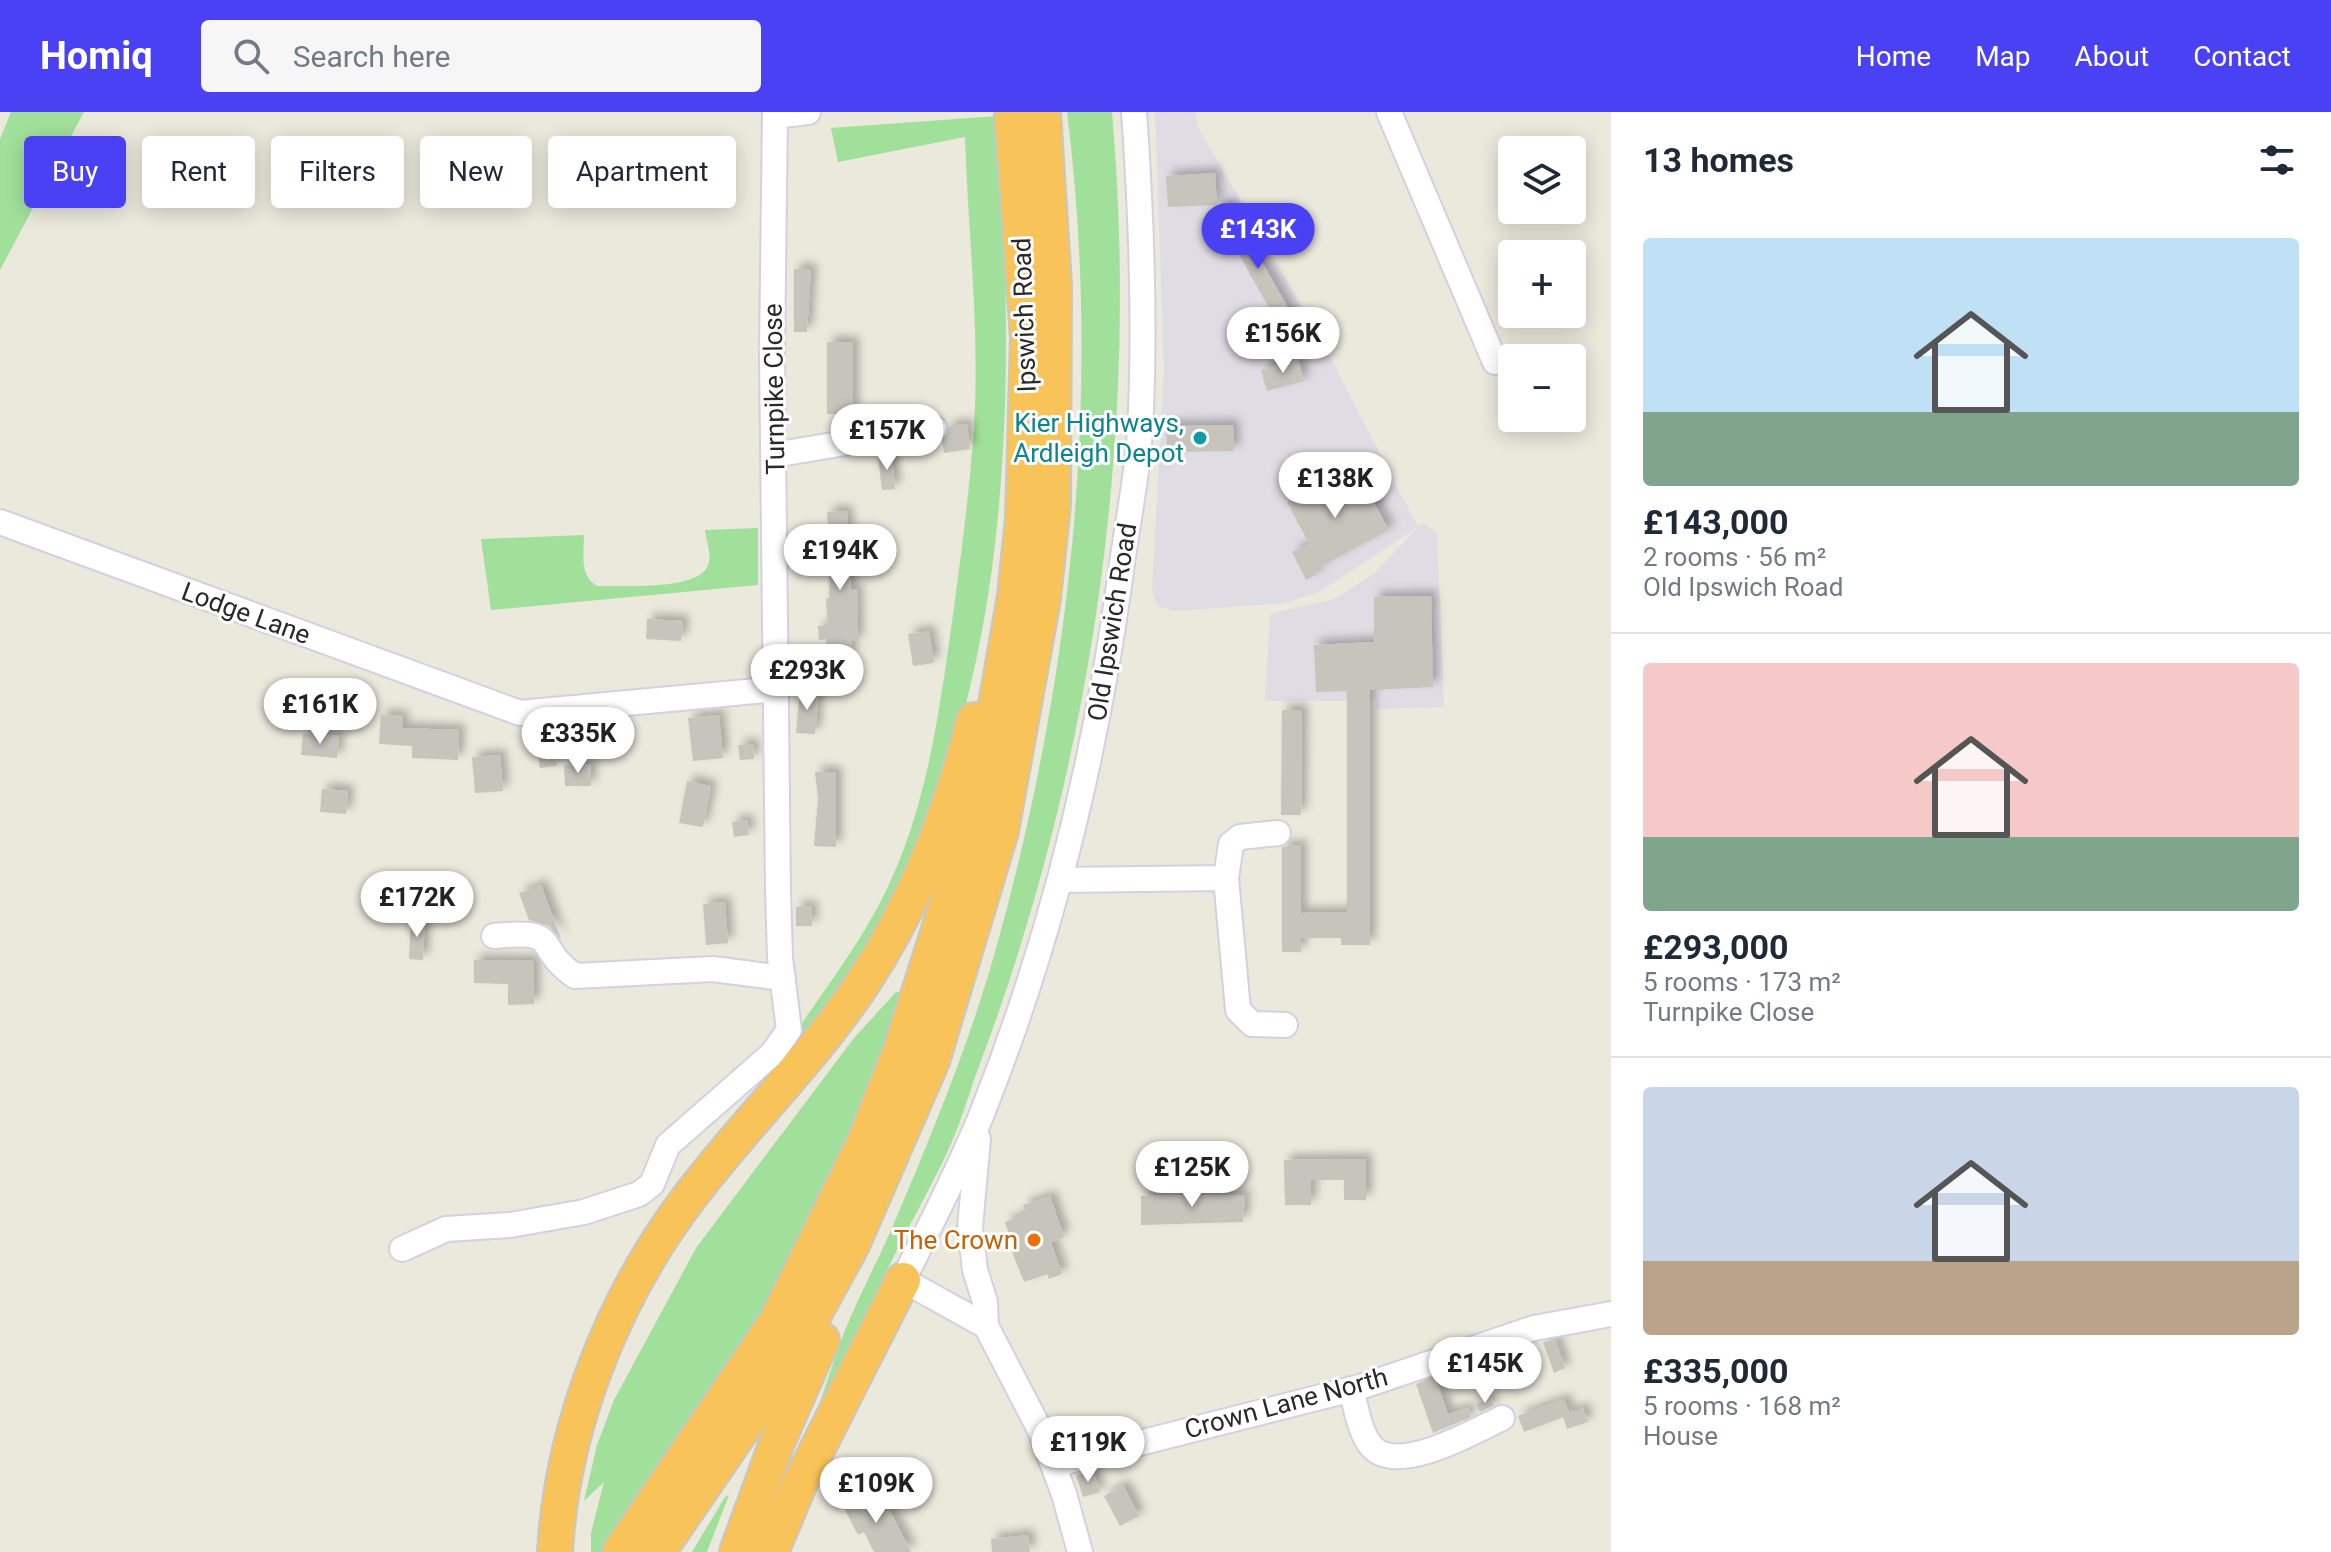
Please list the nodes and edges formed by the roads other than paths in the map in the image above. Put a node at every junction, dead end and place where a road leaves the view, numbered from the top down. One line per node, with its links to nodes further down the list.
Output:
1 (808, 112): 4 (street)
2 (1134, 112): 14 (street, Old Ipswich Road)
3 (1389, 112): 6 (street)
4 (775, 114): 8 (street, Turnpike Close)
5 (1029, 124): 9 (highway, Ipswich Road)
6 (1495, 362)
7 (934, 428): 8 (street)
8 (774, 455): 11 (street, Turnpike Close)
9 (1038, 512): 19 (highway); 27 (highway); 28 (highway)
10 (0, 522): 11 (street, Lodge Lane)
11 (778, 689): 16 (street, Turnpike Close)
12 (1278, 833): 13 (street)
13 (1226, 878): 14 (street); 17 (street)
14 (1060, 880): 18 (street, Old Ipswich Road)
15 (494, 936): 16 (street)
16 (783, 978): 20 (street, Turnpike Close)
17 (1285, 1025)
18 (981, 1117): 21 (street, Old Ipswich Road); 23 (street, Old Ipswich Road)
19 (852, 1245): 29 (highway); 30 (highway)
20 (402, 1249)
21 (903, 1280): 23 (street); 31 (highway)
22 (1611, 1314): 24 (street, Crown Lane North)
23 (986, 1326): 26 (street, Old Ipswich Road)
24 (1351, 1389): 25 (street); 26 (street, Crown Lane North)
25 (1502, 1418)
26 (1053, 1465): 32 (street, Old Ipswich Road)
27 (556, 1544)
28 (620, 1552)
29 (658, 1552)
30 (737, 1552)
31 (771, 1552)
32 (1080, 1552)

